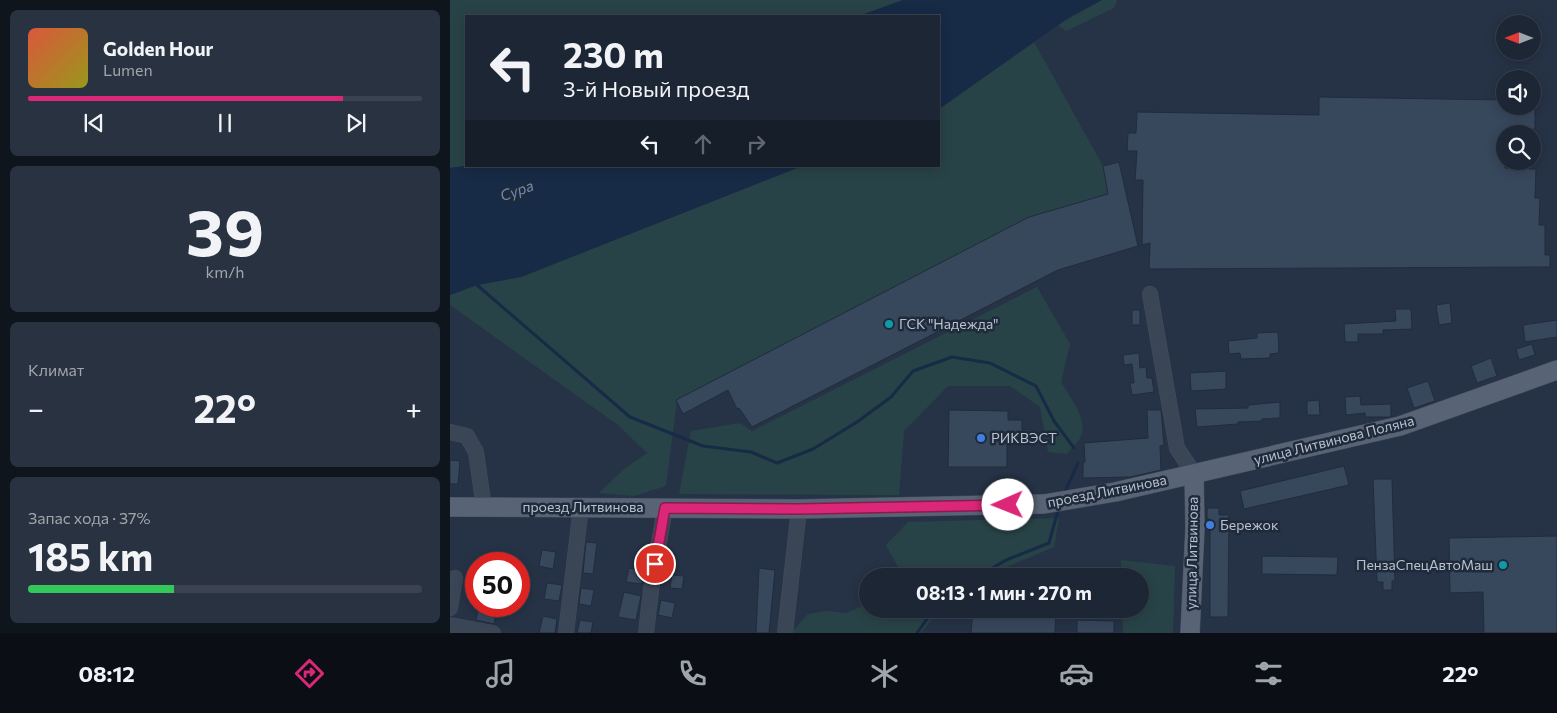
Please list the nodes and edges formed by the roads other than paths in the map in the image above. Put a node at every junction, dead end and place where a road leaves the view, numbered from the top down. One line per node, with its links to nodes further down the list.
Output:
1 (1150, 294): 4 (street)
2 (1557, 370): 4 (main road, улица Литвинова Поляна)
3 (450, 432): 7 (street)
4 (1194, 474): 9 (main road, проезд Литвинова); 17 (main road, улица Литвинова)
5 (450, 506): 7 (main road, проезд Литвинова)
6 (581, 507): 7 (main road, проезд Литвинова); 8 (main road, проезд Литвинова); 14 (street)
7 (484, 508)
8 (665, 508): 9 (main road, проезд Литвинова); 15 (street)
9 (799, 509): 16 (street)
10 (455, 578): 11 (street)
11 (450, 608)
12 (450, 625): 13 (street)
13 (493, 633)
14 (566, 633)
15 (646, 633)
16 (786, 633)
17 (1190, 633)

